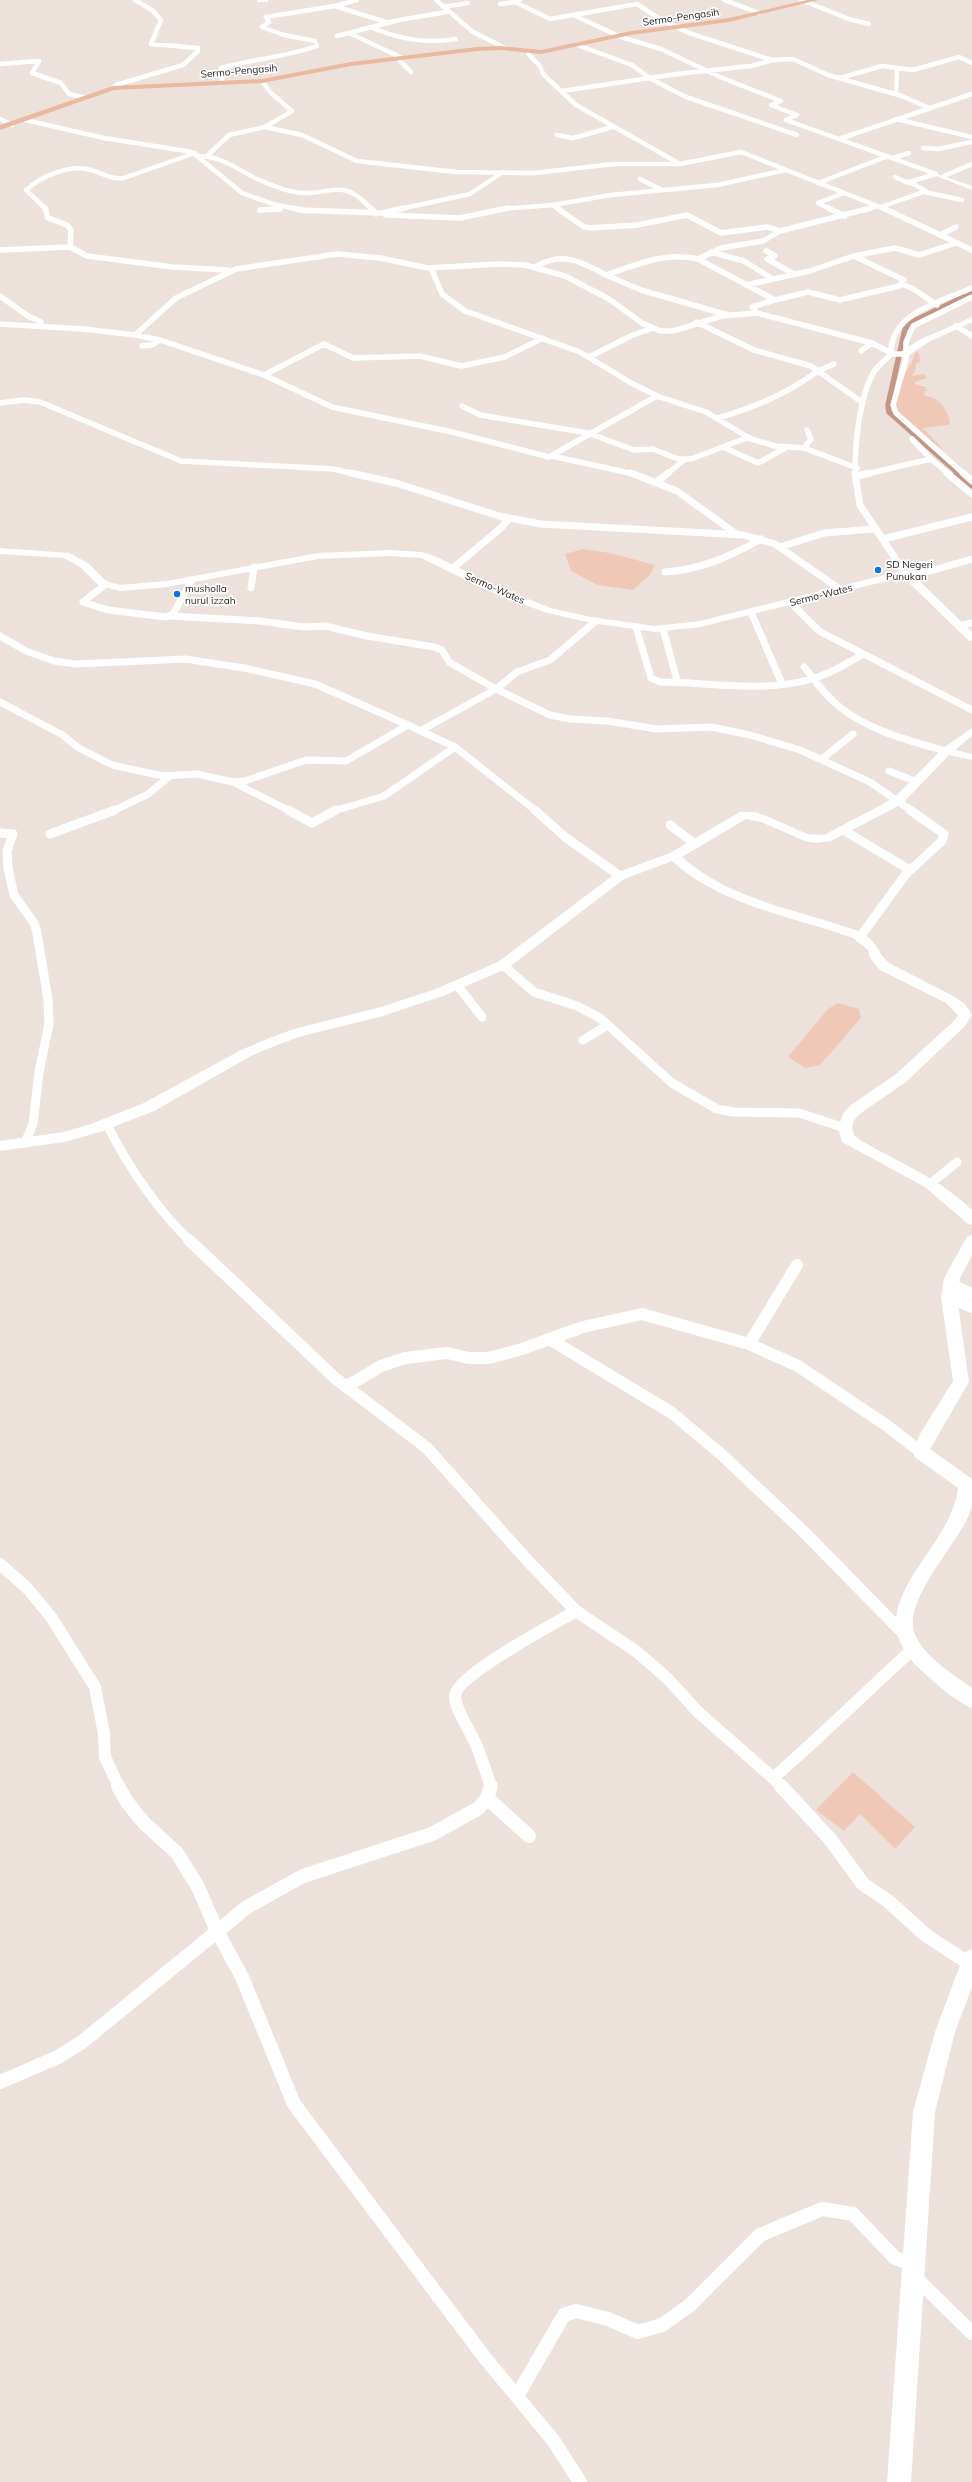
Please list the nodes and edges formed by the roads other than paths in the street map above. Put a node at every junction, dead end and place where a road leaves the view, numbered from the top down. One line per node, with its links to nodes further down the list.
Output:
1 (135, 0): 46 (street)
2 (259, 0): 3 (street)
3 (266, 0)
4 (357, 0): 15 (street)
5 (436, 0): 16 (street)
6 (520, 0): 11 (street)
7 (632, 0): 14 (street)
8 (724, 0): 18 (street)
9 (815, 0): 10 (main road, Sermo-Pengasih)
10 (804, 1): 18 (main road, Sermo-Pengasih); 21 (street)
11 (515, 2): 13 (street); 19 (street)
12 (468, 3): 16 (street)
13 (500, 4)
14 (637, 4): 19 (street); 23 (street)
15 (335, 6): 20 (street); 45 (street)
16 (443, 7): 17 (street)
17 (447, 12): 20 (street); 31 (street)
18 (759, 13): 23 (main road, Sermo-Pengasih)
19 (573, 15): 26 (street)
20 (389, 22): 22 (street)
21 (869, 24)
22 (370, 27): 24 (street); 28 (street)
23 (676, 27): 26 (main road, Sermo-Pengasih); 36 (street)
24 (349, 32): 25 (street); 35 (street)
25 (337, 36)
26 (619, 36): 29 (main road, Sermo-Pengasih); 40 (street)
27 (456, 39): 28 (street)
28 (451, 40): 30 (street)
29 (575, 45): 31 (main road, Sermo-Pengasih); 32 (main road, Sermo-Pengasih); 43 (street)
30 (455, 46)
31 (508, 49): 32 (main road, Sermo-Pengasih); 35 (main road, Sermo-Pengasih)
32 (528, 54): 47 (street)
33 (965, 55): 34 (street)
34 (959, 57): 37 (street); 39 (street)
35 (398, 58): 41 (street); 44 (main road, Sermo-Pengasih)
36 (773, 60): 40 (street); 42 (street)
37 (972, 63)
38 (0, 64): 50 (street)
39 (897, 68): 42 (street); 48 (street)
40 (707, 71): 43 (street); 61 (street)
41 (411, 72)
42 (840, 78): 48 (street)
43 (651, 79): 47 (street); 63 (street)
44 (262, 81): 45 (main road, Sermo-Pengasih); 56 (street)
45 (221, 83): 46 (main road, Sermo-Pengasih)
46 (113, 88): 50 (main road, Sermo-Pengasih)
47 (562, 91): 58 (street)
48 (896, 94): 51 (street)
49 (972, 94): 51 (street)
50 (85, 98): 54 (main road, Sermo-Pengasih)
51 (929, 108): 53 (street)
52 (0, 119): 55 (street)
53 (896, 119): 65 (street); 66 (street)
54 (25, 120): 55 (main road, Sermo-Pengasih); 70 (street)
55 (12, 125): 59 (main road, Sermo-Pengasih)
56 (264, 127): 60 (street); 71 (street)
57 (299, 127): 60 (street)
58 (614, 127): 62 (street); 73 (street)
59 (0, 128)
60 (288, 132): 76 (street)
61 (820, 132): 64 (street); 66 (street)
62 (557, 135)
63 (797, 135)
64 (806, 135)
65 (972, 137)
66 (839, 139): 72 (street)
67 (972, 142): 68 (street)
68 (923, 148)
69 (909, 153): 72 (street)
70 (198, 155): 71 (street); 91 (street); 98 (street)
71 (207, 156): 92 (street)
72 (891, 157): 77 (street); 81 (street)
73 (680, 164): 75 (street); 76 (street)
74 (972, 164): 78 (street)
75 (786, 170): 81 (street); 84 (street)
76 (503, 172): 92 (street)
77 (936, 174): 78 (street); 82 (street)
78 (944, 176): 83 (street)
79 (895, 178): 82 (street)
80 (640, 179): 84 (street)
81 (818, 183): 86 (street)
82 (908, 183): 85 (street)
83 (972, 188)
84 (663, 190): 88 (street)
85 (924, 192): 87 (street); 89 (street)
86 (844, 193): 89 (street); 93 (street)
87 (962, 200)
88 (553, 205): 92 (street); 95 (street)
89 (879, 206): 93 (street); 96 (street)
90 (260, 210): 91 (street)
91 (307, 211): 92 (street)
92 (379, 214)
93 (845, 216): 95 (street)
94 (956, 227): 96 (street)
95 (780, 231): 101 (street)
96 (940, 235): 97 (street)
97 (956, 243): 100 (street); 103 (street)
98 (70, 247): 99 (street); 108 (street)
99 (0, 250)
100 (972, 250)
101 (711, 252): 104 (street); 109 (street)
102 (766, 252): 106 (street)
103 (854, 256): 110 (street); 113 (street)
104 (698, 259): 111 (street); 114 (street)
105 (535, 267): 107 (street); 111 (street); 127 (street)
106 (783, 267): 109 (street); 110 (street)
107 (431, 268): 108 (street); 131 (street)
108 (236, 269): 129 (street)
109 (761, 270): 112 (street)
110 (794, 274): 112 (street)
111 (606, 275): 121 (street)
112 (771, 278): 114 (street)
113 (901, 284): 118 (street); 119 (street)
114 (746, 286): 118 (street)
115 (972, 288): 119 (street)
116 (0, 296): 126 (street)
117 (972, 297): 136 (street)
118 (775, 300): 120 (street)
119 (937, 305): 136 (street)
120 (757, 313): 121 (street); 133 (street)
121 (728, 315): 123 (street)
122 (972, 319): 125 (street)
123 (696, 322): 127 (street); 139 (street)
124 (0, 324): 126 (street)
125 (959, 325): 128 (street); 130 (street); 136 (street)
126 (55, 326): 129 (street)
127 (652, 328): 137 (street)
128 (972, 329)
129 (135, 335): 132 (street)
130 (972, 336)
131 (543, 338): 137 (street); 140 (street)
132 (160, 340): 134 (street); 140 (street)
133 (872, 343): 135 (street); 136 (street)
134 (142, 346)
135 (861, 351)
136 (896, 353): 143 (street); 159 (street)
137 (589, 357): 141 (street)
138 (834, 364): 139 (street)
139 (818, 371): 143 (street); 145 (street)
140 (264, 375): 153 (street)
141 (657, 396): 145 (street); 147 (street)
142 (0, 403): 162 (street)
143 (863, 403): 156 (street)
144 (462, 406): 147 (street)
145 (718, 418): 148 (street)
146 (807, 430): 152 (street)
147 (588, 433): 153 (street); 155 (street)
148 (749, 437): 150 (street); 151 (street)
149 (912, 439): 154 (street)
150 (723, 447): 151 (street); 155 (street)
151 (787, 447): 152 (street)
152 (804, 448): 156 (street)
153 (552, 456): 158 (street)
154 (931, 459): 157 (street); 160 (street)
155 (684, 460): 158 (street)
156 (857, 468): 157 (street)
157 (857, 476): 163 (street)
158 (658, 481): 164 (street)
159 (972, 481)
160 (972, 494)
161 (972, 517): 166 (street)
162 (508, 518): 164 (street); 171 (street)
163 (875, 529): 166 (street); 167 (street)
164 (736, 533): 165 (street)
165 (761, 539): 167 (street); 172 (street)
166 (882, 539): 173 (street)
167 (780, 547): 177 (street)
168 (0, 551): 175 (street, Sermo-Wates)
169 (972, 559): 173 (street)
170 (254, 567): 171 (street, Sermo-Wates); 174 (street, Sermo-Wates); 176 (street)
171 (453, 568): 181 (street, Sermo-Wates)
172 (665, 572)
173 (905, 573): 177 (street, Sermo-Wates); 183 (street)
174 (192, 580): 175 (street, Sermo-Wates); 180 (street)
175 (106, 584): 180 (street)
176 (251, 588)
177 (841, 590): 178 (street, Sermo-Wates)
178 (791, 603): 179 (street, Sermo-Wates); 188 (street)
179 (751, 612): 185 (street, Sermo-Wates); 192 (street)
180 (170, 616): 193 (street)
181 (596, 621): 184 (street, Sermo-Wates); 193 (street)
182 (972, 623): 183 (street)
183 (959, 626): 187 (street)
184 (636, 627): 185 (street, Sermo-Wates); 191 (street)
185 (663, 629): 191 (street)
186 (0, 636): 196 (street)
187 (972, 638)
188 (862, 655): 190 (street); 195 (street)
189 (804, 667): 190 (street)
190 (815, 678): 192 (street); 201 (street)
191 (677, 680): 192 (street)
192 (782, 684)
193 (496, 689): 197 (street); 203 (street)
194 (0, 702): 205 (street)
195 (972, 710)
196 (408, 725): 197 (street); 206 (street)
197 (420, 730): 200 (street)
198 (972, 731): 201 (street)
199 (853, 734): 203 (street)
200 (455, 747): 206 (street); 216 (street)
201 (946, 751): 202 (street); 207 (street)
202 (972, 757)
203 (822, 759): 208 (street)
204 (889, 771): 207 (street)
205 (170, 776): 206 (street); 212 (street)
206 (233, 782)
207 (917, 782): 208 (street)
208 (898, 801): 210 (street); 215 (street)
209 (670, 825): 213 (street)
210 (843, 830): 213 (street); 215 (street)
211 (0, 833): 226 (street)
212 (50, 834)
213 (695, 844): 214 (street)
214 (674, 856): 216 (street); 217 (street)
215 (910, 870): 217 (street)
216 (620, 876): 218 (street)
217 (860, 937): 221 (street)
218 (503, 965): 219 (street); 222 (street)
219 (457, 985): 220 (street); 224 (street)
220 (482, 1017)
221 (968, 1017): 225 (street)
222 (608, 1025): 223 (street); 225 (street)
223 (583, 1040)
224 (106, 1124): 226 (street); 238 (street)
225 (845, 1128): 229 (street)
226 (25, 1143): 227 (street)
227 (0, 1146)
228 (957, 1162): 229 (street)
229 (930, 1184): 230 (street)
230 (972, 1219)
231 (972, 1241): 233 (street)
232 (797, 1265): 237 (street)
233 (950, 1291): 234 (street); 235 (street); 239 (street)
234 (972, 1294)
235 (972, 1307)
236 (551, 1340): 237 (street); 238 (street); 242 (street)
237 (749, 1344): 239 (street)
238 (346, 1387): 241 (street)
239 (921, 1452): 242 (street)
240 (0, 1564): 247 (street)
241 (576, 1611): 244 (street); 245 (street)
242 (909, 1642): 243 (street); 244 (street)
243 (972, 1699)
244 (773, 1778): 248 (street)
245 (487, 1798): 246 (street); 247 (street)
246 (529, 1836)
247 (217, 1931): 249 (street); 252 (street)
248 (967, 1961): 250 (street)
249 (0, 2082)
250 (909, 2266): 251 (street); 252 (street); 254 (street)
251 (972, 2333)
252 (517, 2396): 253 (street)
253 (580, 2482)
254 (899, 2482)

